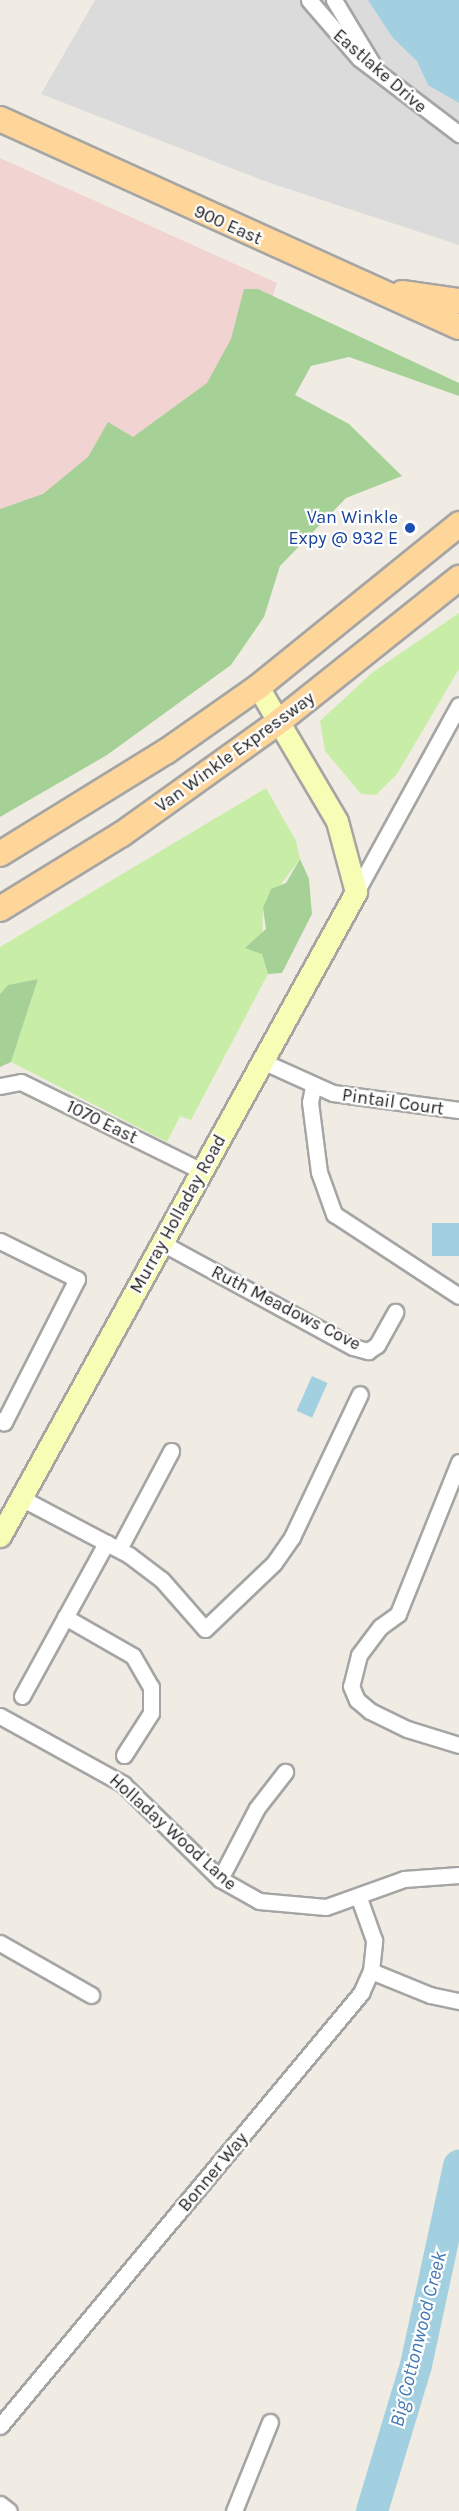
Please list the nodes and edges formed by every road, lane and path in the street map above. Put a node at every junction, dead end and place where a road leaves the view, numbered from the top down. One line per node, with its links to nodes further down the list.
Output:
1 (309, 0): 3 (street, Eastlake Drive)
2 (334, 0): 3 (street)
3 (373, 65): 5 (street, Eastlake Drive)
4 (0, 118): 6 (main road, 900 East)
5 (459, 134)
6 (370, 288): 7 (main road); 8 (main road, 900 East)
7 (459, 301)
8 (459, 327)
9 (459, 524): 11 (main road)
10 (459, 578): 13 (main road, Van Winkle Expressway)
11 (258, 687): 13 (main road); 14 (main road)
12 (459, 705): 15 (street, Murray Holladay Road)
13 (282, 720): 15 (main road); 16 (main road, Van Winkle Expressway)
14 (0, 854)
15 (356, 891): 17 (main road, Murray Holladay Road)
16 (0, 909)
17 (262, 1061): 19 (street, Pintail Court); 21 (main road, Murray Holladay Road)
18 (0, 1086): 21 (street, 1070 East)
19 (313, 1087): 20 (street, Pintail Court); 24 (street)
20 (459, 1110)
21 (202, 1171): 23 (main road, Murray Holladay Road)
22 (0, 1241): 27 (street)
23 (162, 1243): 25 (street, Ruth Meadows Cove); 30 (main road, Murray Holladay Road)
24 (459, 1296)
25 (395, 1312)
26 (360, 1394): 32 (street)
27 (0, 1420)
28 (171, 1451): 32 (street)
29 (459, 1462): 36 (street)
30 (21, 1498): 31 (main road, Murray Holladay Road); 32 (street)
31 (0, 1536)
32 (112, 1546): 33 (street)
33 (65, 1617): 34 (street); 37 (street)
34 (22, 1696)
35 (0, 1716): 40 (street, Holladay Wood Lane)
36 (459, 1745)
37 (124, 1755)
38 (285, 1772): 40 (street)
39 (459, 1875): 41 (street, Holladay Wood Lane)
40 (220, 1879): 41 (street, Holladay Wood Lane)
41 (359, 1898): 43 (street, Bonner Way)
42 (0, 1943): 44 (street)
43 (371, 1971): 45 (street); 47 (street, Bonner Way)
44 (92, 1995)
45 (459, 2001)
46 (270, 2422): 50 (street)
47 (0, 2426)
48 (0, 2504): 49 (street)
49 (9, 2511)
50 (234, 2511)

